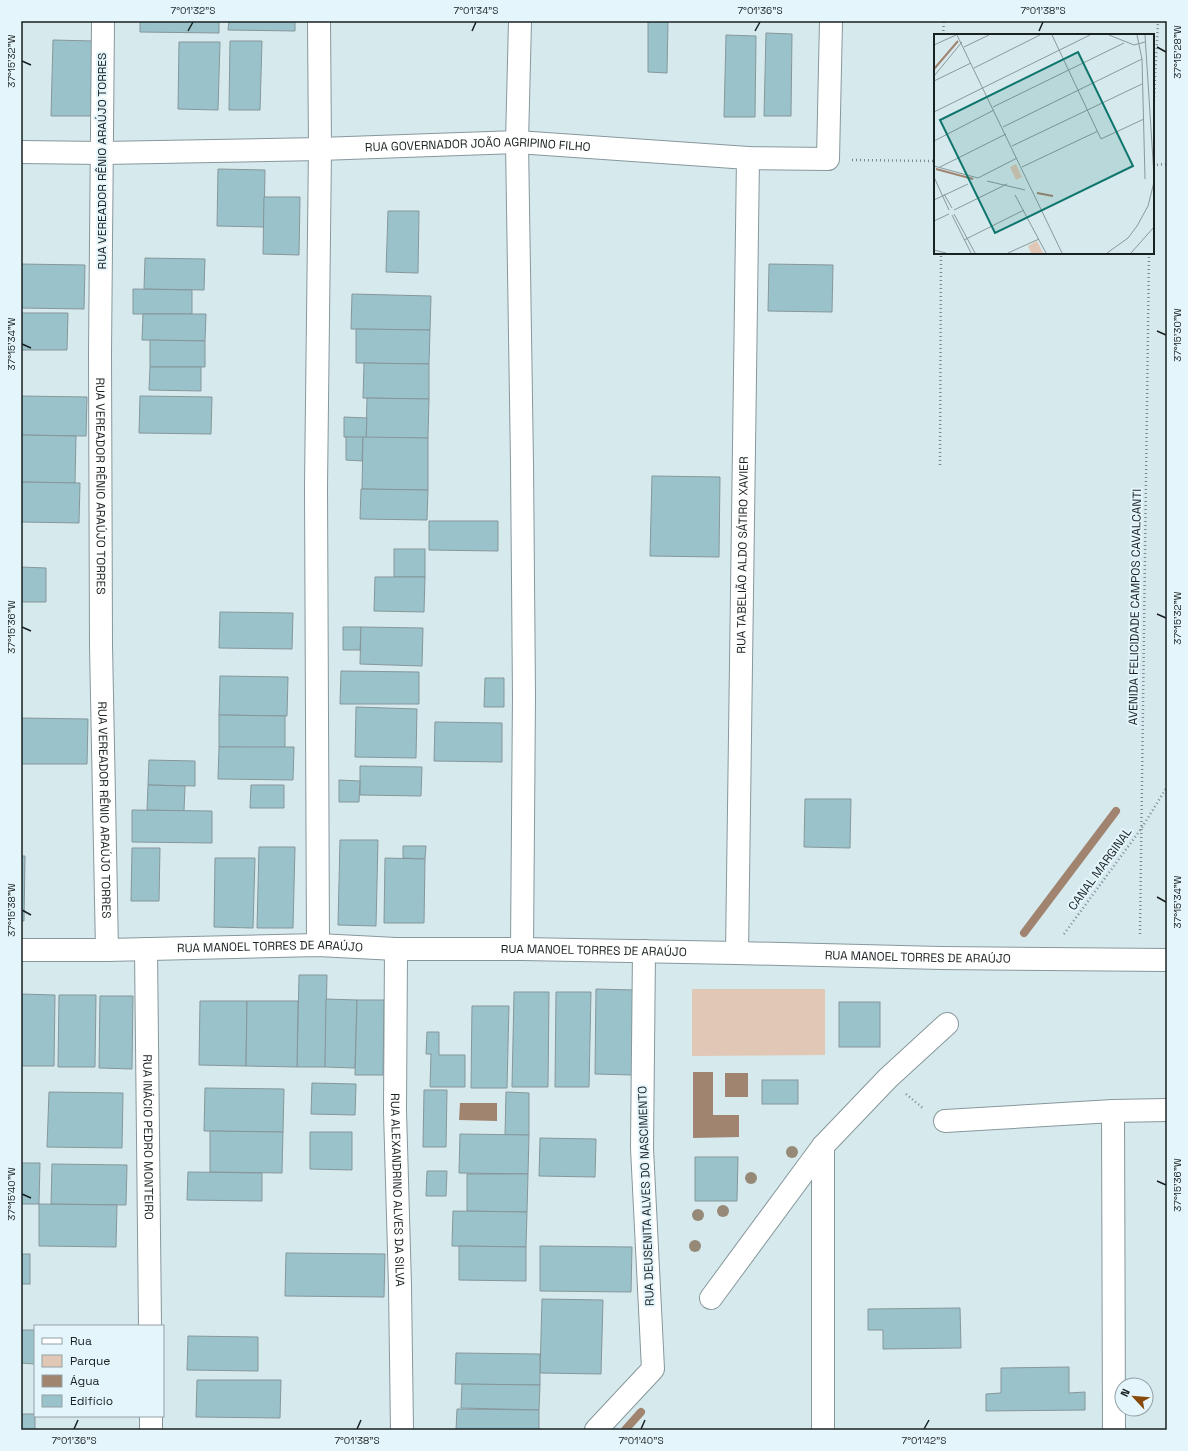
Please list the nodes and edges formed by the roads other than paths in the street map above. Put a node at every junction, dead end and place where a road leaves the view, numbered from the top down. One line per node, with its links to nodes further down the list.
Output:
1 (103, 21): 8 (street, RUA VEREADOR RÊNIO ARAÚJO TORRES)
2 (319, 21): 6 (street)
3 (520, 21): 5 (street)
4 (831, 21): 9 (street, RUA GOVERNADOR JOÃO AGRIPINO FILHO)
5 (517, 142): 6 (street, RUA GOVERNADOR JOÃO AGRIPINO FILHO); 9 (street, RUA GOVERNADOR JOÃO AGRIPINO FILHO); 15 (street)
6 (320, 149): 8 (street, RUA GOVERNADOR JOÃO AGRIPINO FILHO); 10 (street)
7 (21, 152): 8 (street, RUA GOVERNADOR JOÃO AGRIPINO FILHO)
8 (102, 153): 14 (street, RUA VEREADOR RÊNIO ARAÚJO TORRES)
9 (748, 158): 17 (street, RUA TABELIÃO ALDO SÁTIRO XAVIER)
10 (318, 945): 11 (street, RUA MANOEL TORRES DE ARAÚJO); 12 (street, RUA MANOEL TORRES DE ARAÚJO)
11 (146, 949): 14 (street, RUA MANOEL TORRES DE ARAÚJO); 25 (street, RUA INÁCIO PEDRO MONTEIRO)
12 (396, 949): 15 (street, RUA MANOEL TORRES DE ARAÚJO); 28 (street, RUA ALEXANDRINO ALVES DA SILVA)
13 (21, 950): 14 (street, RUA MANOEL TORRES DE ARAÚJO)
14 (107, 950)
15 (522, 950): 16 (street, RUA MANOEL TORRES DE ARAÚJO)
16 (644, 951): 17 (street, RUA MANOEL TORRES DE ARAÚJO); 29 (street, RUA DEUSENITA ALVES DO NASCIMENTO)
17 (737, 953): 18 (street, RUA MANOEL TORRES DE ARAÚJO)
18 (1167, 960)
19 (947, 1024): 23 (street)
20 (1167, 1110): 21 (street)
21 (1113, 1111): 22 (street); 31 (street)
22 (945, 1121)
23 (823, 1146): 24 (street); 30 (street)
24 (711, 1298)
25 (150, 1325)
26 (150, 1417): 27 (street)
27 (151, 1430)
28 (402, 1430)
29 (596, 1430)
30 (823, 1430)
31 (1114, 1430)

